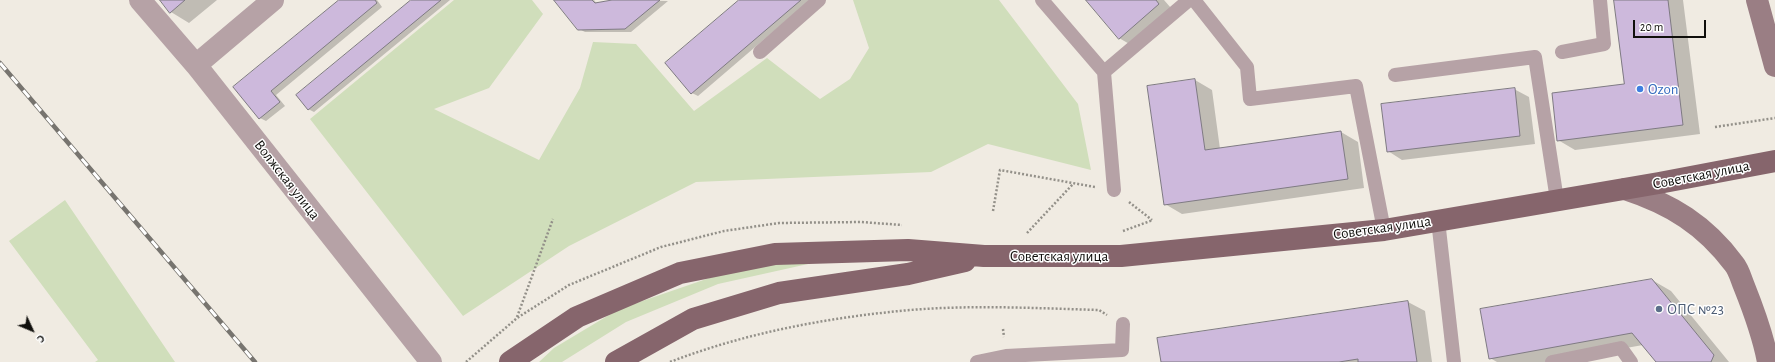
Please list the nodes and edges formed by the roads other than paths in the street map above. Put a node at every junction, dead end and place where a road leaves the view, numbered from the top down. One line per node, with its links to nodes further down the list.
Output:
1 (140, 0): 11 (street, Волжская улица)
2 (273, 0): 11 (street)
3 (819, 0): 9 (lane)
4 (1042, 0): 13 (lane)
5 (1189, 0): 13 (lane)
6 (1194, 0): 20 (lane)
7 (1600, 0): 10 (lane)
8 (1757, 0): 12 (main road)
9 (760, 52)
10 (1562, 52)
11 (196, 65): 24 (street, Волжская улица)
12 (1775, 66)
13 (1104, 72): 17 (lane)
14 (1395, 74): 18 (lane)
15 (1775, 161): 16 (main road, Советская улица)
16 (1626, 189): 18 (main road, Советская улица); 31 (main road)
17 (1114, 190)
18 (1557, 200): 19 (main road, Советская улица)
19 (1438, 220): 20 (main road, Советская улица); 28 (lane)
20 (1384, 230): 21 (main road, Советская улица)
21 (984, 256): 25 (main road); 26 (main road)
22 (1123, 324): 23 (lane)
23 (1123, 356): 27 (lane)
24 (431, 362)
25 (510, 362)
26 (616, 362)
27 (977, 362)
28 (1454, 362)
29 (1552, 362): 30 (lane)
30 (1631, 362)
31 (1768, 362)

